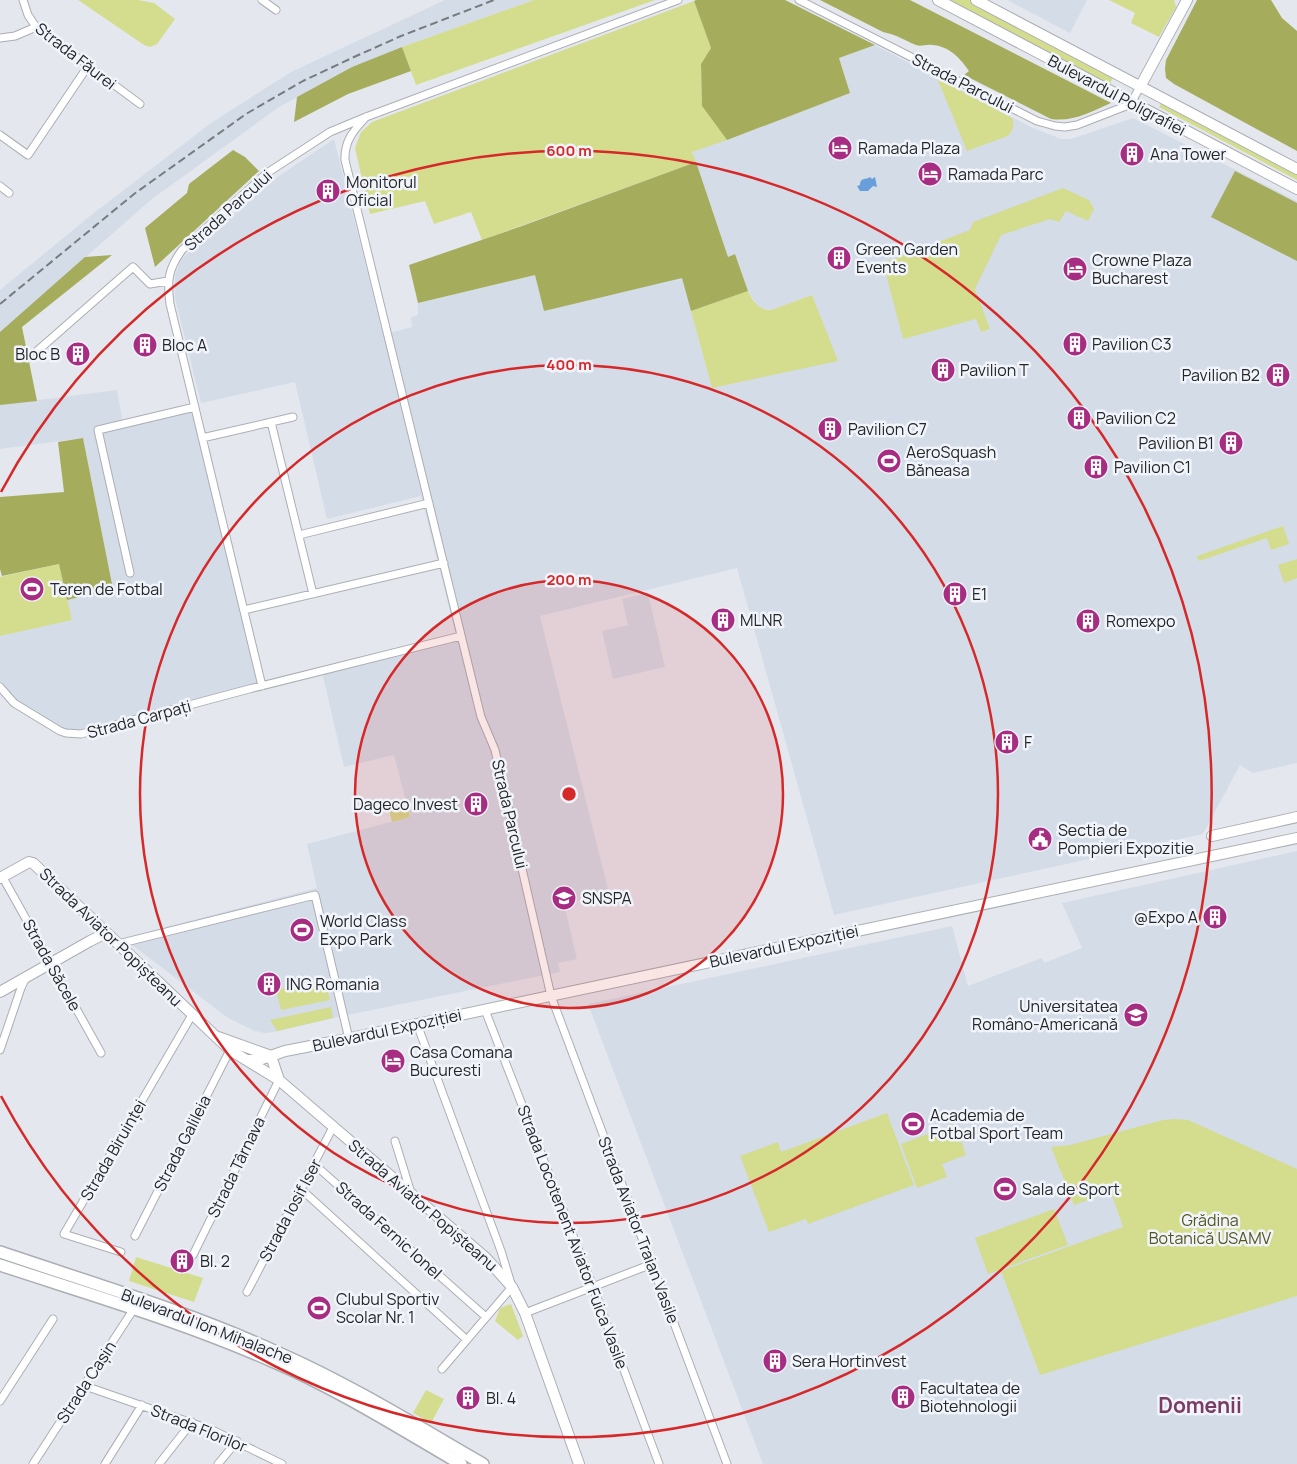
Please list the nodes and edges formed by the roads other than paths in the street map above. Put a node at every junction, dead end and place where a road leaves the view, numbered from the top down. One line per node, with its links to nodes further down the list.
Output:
1 (22, 0): 9 (street, Strada Făurei)
2 (262, 0): 8 (street)
3 (678, 0): 15 (street, Strada Parcului)
4 (799, 0): 13 (street, Strada Parcului)
5 (938, 0): 13 (street, Bulevardul Poligrafiei)
6 (976, 0): 12 (street, Bulevardul Poligrafiei)
7 (1187, 0): 12 (street)
8 (276, 10)
9 (36, 27): 10 (street); 11 (street, Strada Făurei)
10 (0, 38)
11 (88, 66): 14 (street, Strada Făurei); 16 (street)
12 (1140, 87): 13 (street); 17 (street, Bulevardul Poligrafiei)
13 (1131, 103): 19 (street, Bulevardul Poligrafiei)
14 (140, 104)
15 (366, 117): 21 (street, Strada Parcului); 27 (street, Strada Parcului)
16 (0, 135)
17 (1297, 169)
18 (0, 186): 20 (street)
19 (1297, 189)
20 (9, 193)
21 (168, 281): 22 (street); 23 (street, Strada Parcului)
22 (36, 352)
23 (195, 407): 26 (street, Strada Parcului); 30 (street)
24 (293, 417): 25 (street)
25 (271, 422): 26 (street); 28 (street)
26 (202, 438): 32 (street, Strada Parcului)
27 (429, 503): 28 (street); 29 (street, Strada Parcului)
28 (299, 535): 31 (street)
29 (444, 563): 31 (street); 33 (street, Strada Parcului)
30 (130, 573)
31 (313, 594): 32 (street)
32 (244, 610): 34 (street, Strada Parcului)
33 (461, 636): 34 (street); 45 (street, Strada Parcului)
34 (262, 686): 35 (street, Strada Carpați)
35 (0, 687)
36 (1297, 817): 37 (street)
37 (1212, 836)
38 (1297, 838): 45 (street, Bulevardul Expoziției)
39 (1, 877): 40 (street, Strada Aviator Popișteanu); 42 (street, Strada Săcele)
40 (106, 933): 41 (street, Strada Aviator Popișteanu); 42 (street)
41 (118, 944): 47 (street, Strada Aviator Popișteanu); 50 (street)
42 (51, 963): 43 (street); 53 (street, Strada Săcele)
43 (27, 976): 44 (street); 51 (street)
44 (0, 992)
45 (551, 996): 46 (street, Bulevardul Expoziției); 67 (street, Strada Aviator Traian Vasile)
46 (485, 1010): 48 (street, Bulevardul Expoziției); 69 (street, Strada Locotenent Aviator Fuica Vasile)
47 (192, 1015): 49 (street, Strada Aviator Popișteanu); 65 (street, Strada Biruinței)
48 (417, 1024): 50 (street, Bulevardul Expoziției); 70 (street)
49 (214, 1036): 52 (street, Strada Aviator Popișteanu); 54 (street, Strada Aviator Popișteanu)
50 (349, 1039): 54 (street, Bulevardul Expoziției)
51 (0, 1050)
52 (230, 1050): 55 (street, Strada Aviator Popișteanu); 63 (street, Strada Galileia)
53 (101, 1053)
54 (270, 1056): 55 (street, Bulevardul Expoziției); 56 (street); 57 (street, Strada Aviator Popișteanu)
55 (246, 1060): 56 (street, Strada Aviator Popișteanu)
56 (265, 1072): 57 (street, Strada Aviator Popișteanu)
57 (279, 1080): 58 (street, Strada Aviator Popișteanu); 66 (street, Strada Târnava)
58 (334, 1127): 60 (street, Strada Iosif Iser); 62 (street, Strada Aviator Popișteanu)
59 (395, 1140): 62 (street)
60 (314, 1164): 61 (street, Strada Iosif Iser); 74 (street, Strada Fernic Ionel)
61 (301, 1189): 71 (street, Strada Iosif Iser); 76 (street)
62 (412, 1194): 70 (street, Strada Aviator Popișteanu)
63 (134, 1236)
64 (0, 1252): 72 (main road, Bulevardul Ion Mihalache)
65 (121, 1252)
66 (193, 1255)
67 (652, 1264): 69 (street); 92 (street, Strada Aviator Traian Vasile)
68 (0, 1265): 72 (main road, Bulevardul Ion Mihalache)
69 (593, 1287): 73 (street); 91 (street, Strada Locotenent Aviator Fuica Vasile)
70 (512, 1288): 73 (street, Strada Aviator Popișteanu); 74 (street)
71 (247, 1292)
72 (137, 1304): 78 (street, Strada Cașin); 88 (main road, Bulevardul Ion Mihalache); 89 (main road, Bulevardul Ion Mihalache)
73 (526, 1313): 90 (street, Strada Aviator Popișteanu)
74 (486, 1317): 76 (street)
75 (53, 1319): 79 (street)
76 (467, 1340): 77 (street)
77 (442, 1369)
78 (85, 1386): 80 (street, Strada Florilor); 83 (street, Strada Cașin)
79 (0, 1400)
80 (142, 1405): 81 (street, Strada Florilor); 84 (street, Strada Florilor)
81 (192, 1422): 82 (street, Strada Florilor); 85 (street)
82 (237, 1441): 86 (street); 87 (street, Strada Florilor)
83 (32, 1464)
84 (105, 1464)
85 (159, 1464)
86 (218, 1464)
87 (282, 1464)
88 (461, 1464)
89 (482, 1464)
90 (579, 1464)
91 (659, 1464)
92 (727, 1464)

